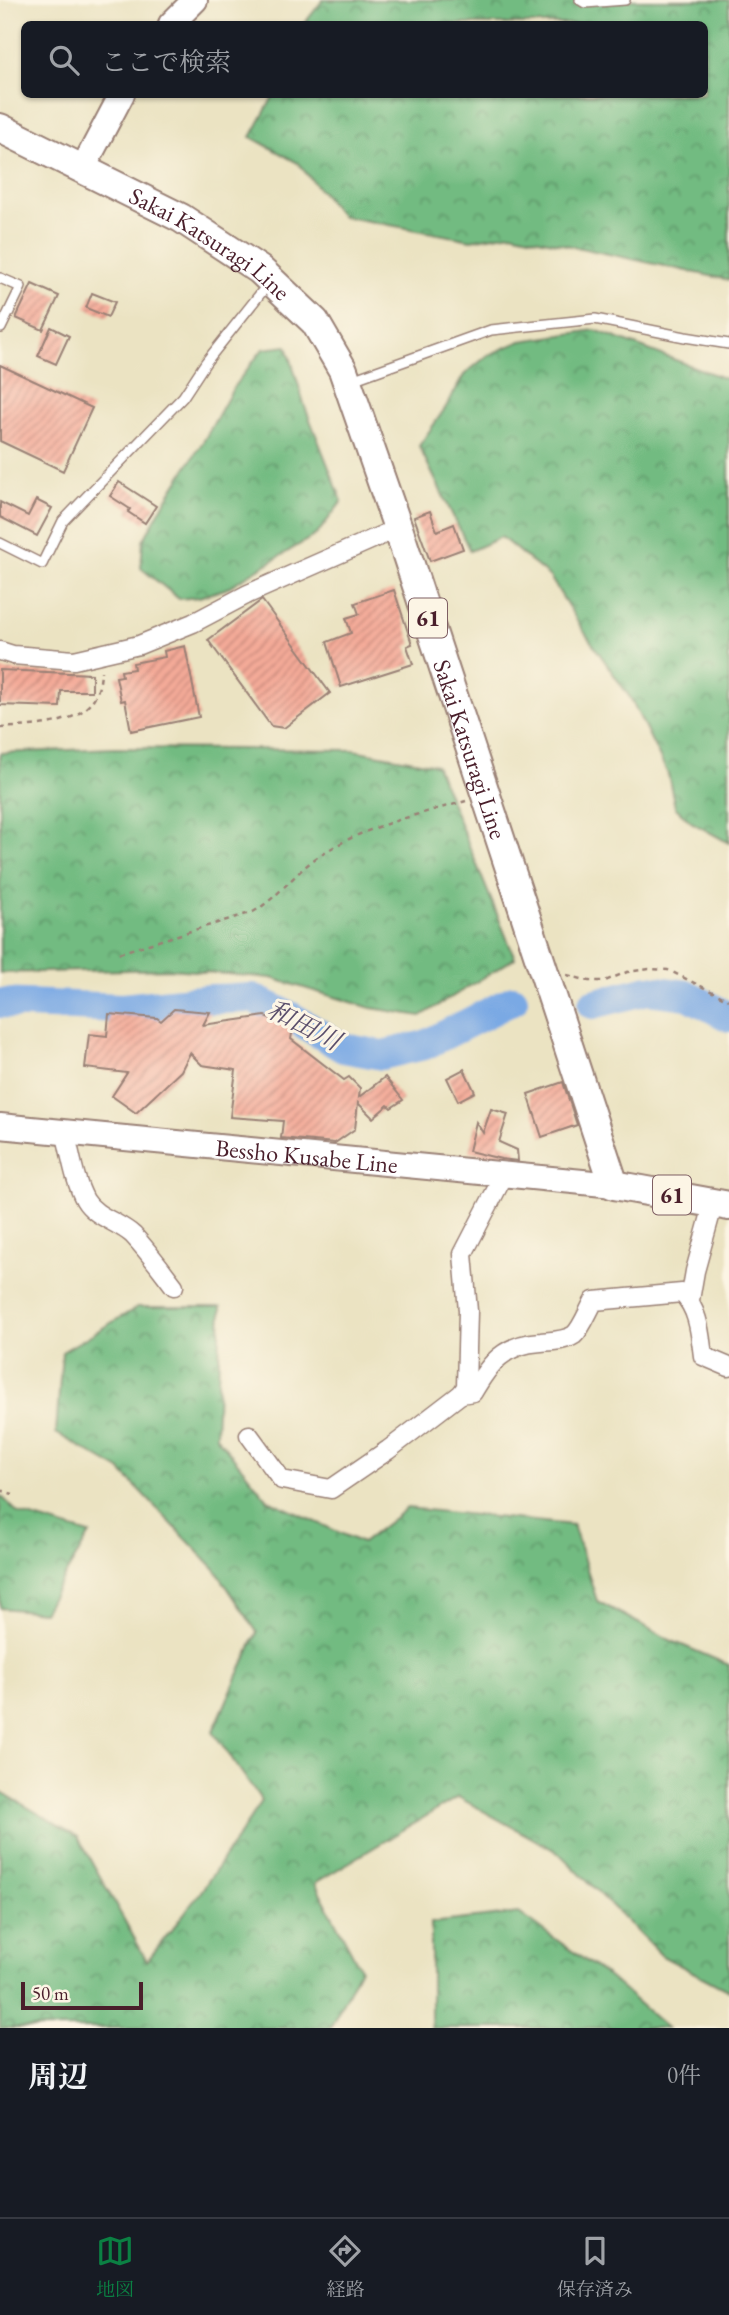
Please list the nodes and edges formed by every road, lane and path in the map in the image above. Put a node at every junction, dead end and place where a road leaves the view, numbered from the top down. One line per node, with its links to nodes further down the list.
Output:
1 (195, 0): 4 (main road)
2 (580, 0): 3 (lane)
3 (625, 0)
4 (174, 21)
5 (120, 98): 7 (main road)
6 (0, 128): 7 (main road, Sakai Katsuragi Line / 61)
7 (83, 168): 9 (main road, Sakai Katsuragi Line / 61)
8 (0, 278): 10 (lane)
9 (271, 280): 12 (main road, Sakai Katsuragi Line / 61); 14 (lane)
10 (1, 328)
11 (729, 344): 12 (lane)
12 (347, 381): 13 (main road, Sakai Katsuragi Line / 61)
13 (398, 528): 16 (street); 18 (main road, Sakai Katsuragi Line / 61)
14 (0, 543)
15 (0, 651): 16 (street)
16 (96, 655): 17 (path)
17 (0, 728)
18 (486, 796): 19 (path); 20 (main road, Sakai Katsuragi Line / 61)
19 (119, 953)
20 (543, 969): 21 (path); 25 (main road, Sakai Katsuragi Line / 61)
21 (729, 1000)
22 (0, 1126): 23 (main road, Bessho Kusabe Line)
23 (65, 1132): 24 (main road, Bessho Kusabe Line); 27 (street)
24 (504, 1175): 25 (main road, Bessho Kusabe Line); 30 (street)
25 (614, 1185): 26 (main road, 61)
26 (722, 1204): 28 (street)
27 (174, 1286)
28 (690, 1300): 29 (street); 30 (street)
29 (729, 1367)
30 (461, 1394): 31 (street)
31 (249, 1435)
32 (0, 1490): 33 (path)
33 (13, 1494)

